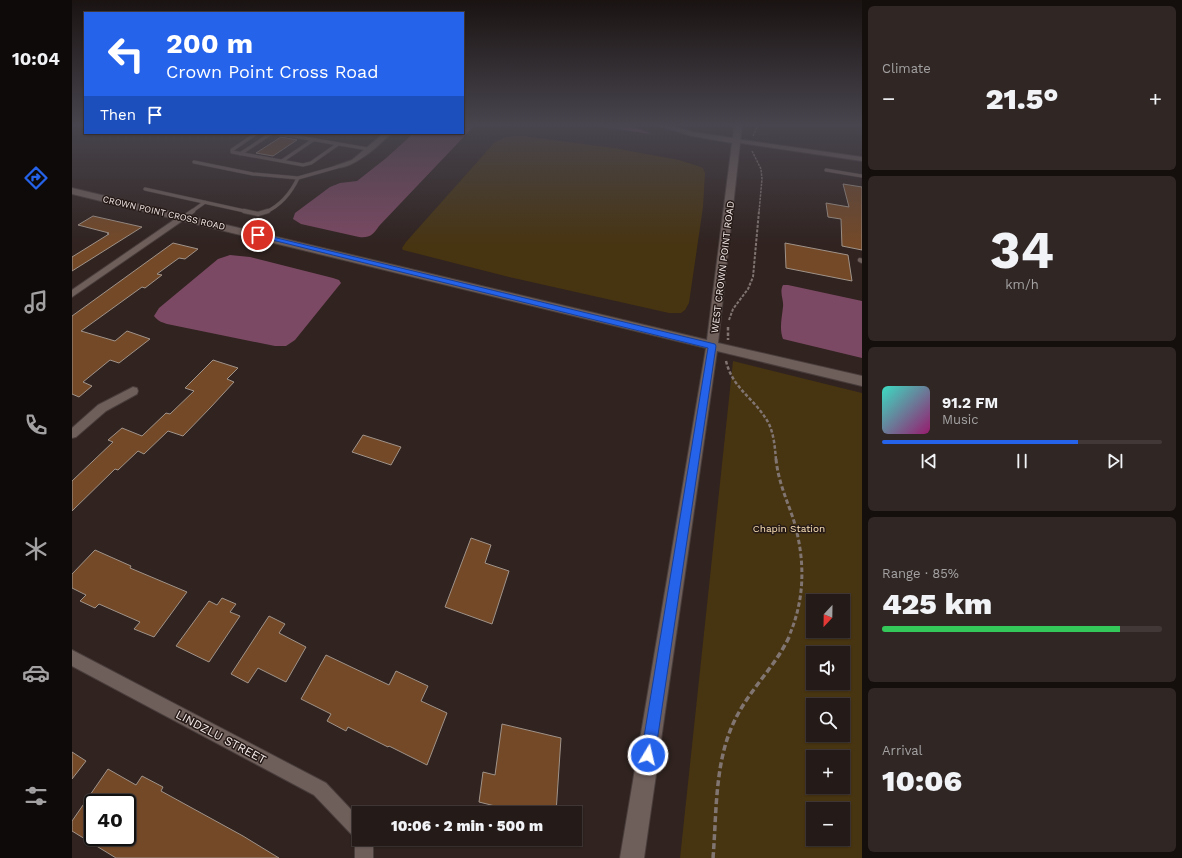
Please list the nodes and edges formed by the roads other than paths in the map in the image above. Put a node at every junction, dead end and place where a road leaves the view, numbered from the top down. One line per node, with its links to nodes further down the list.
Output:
1 (209, 165): 7 (lane)
2 (343, 165): 4 (street)
3 (734, 165): 13 (street, WEST CROWN POINT ROAD)
4 (337, 167): 7 (lane)
5 (826, 170): 6 (lane)
6 (862, 176)
7 (298, 178): 10 (lane)
8 (145, 189): 10 (lane)
9 (72, 191): 11 (street, CROWN POINT CROSS ROAD)
10 (205, 202): 11 (lane)
11 (184, 217): 12 (street); 13 (street, CROWN POINT CROSS ROAD)
12 (72, 294)
13 (720, 345): 14 (street, CROWN POINT CROSS ROAD); 21 (street, WEST CROWN POINT ROAD)
14 (862, 381)
15 (133, 391): 16 (street)
16 (72, 434)
17 (72, 658): 18 (street, LINDZLU STREET)
18 (352, 823)
19 (364, 846): 20 (street)
20 (364, 858)
21 (632, 858)

